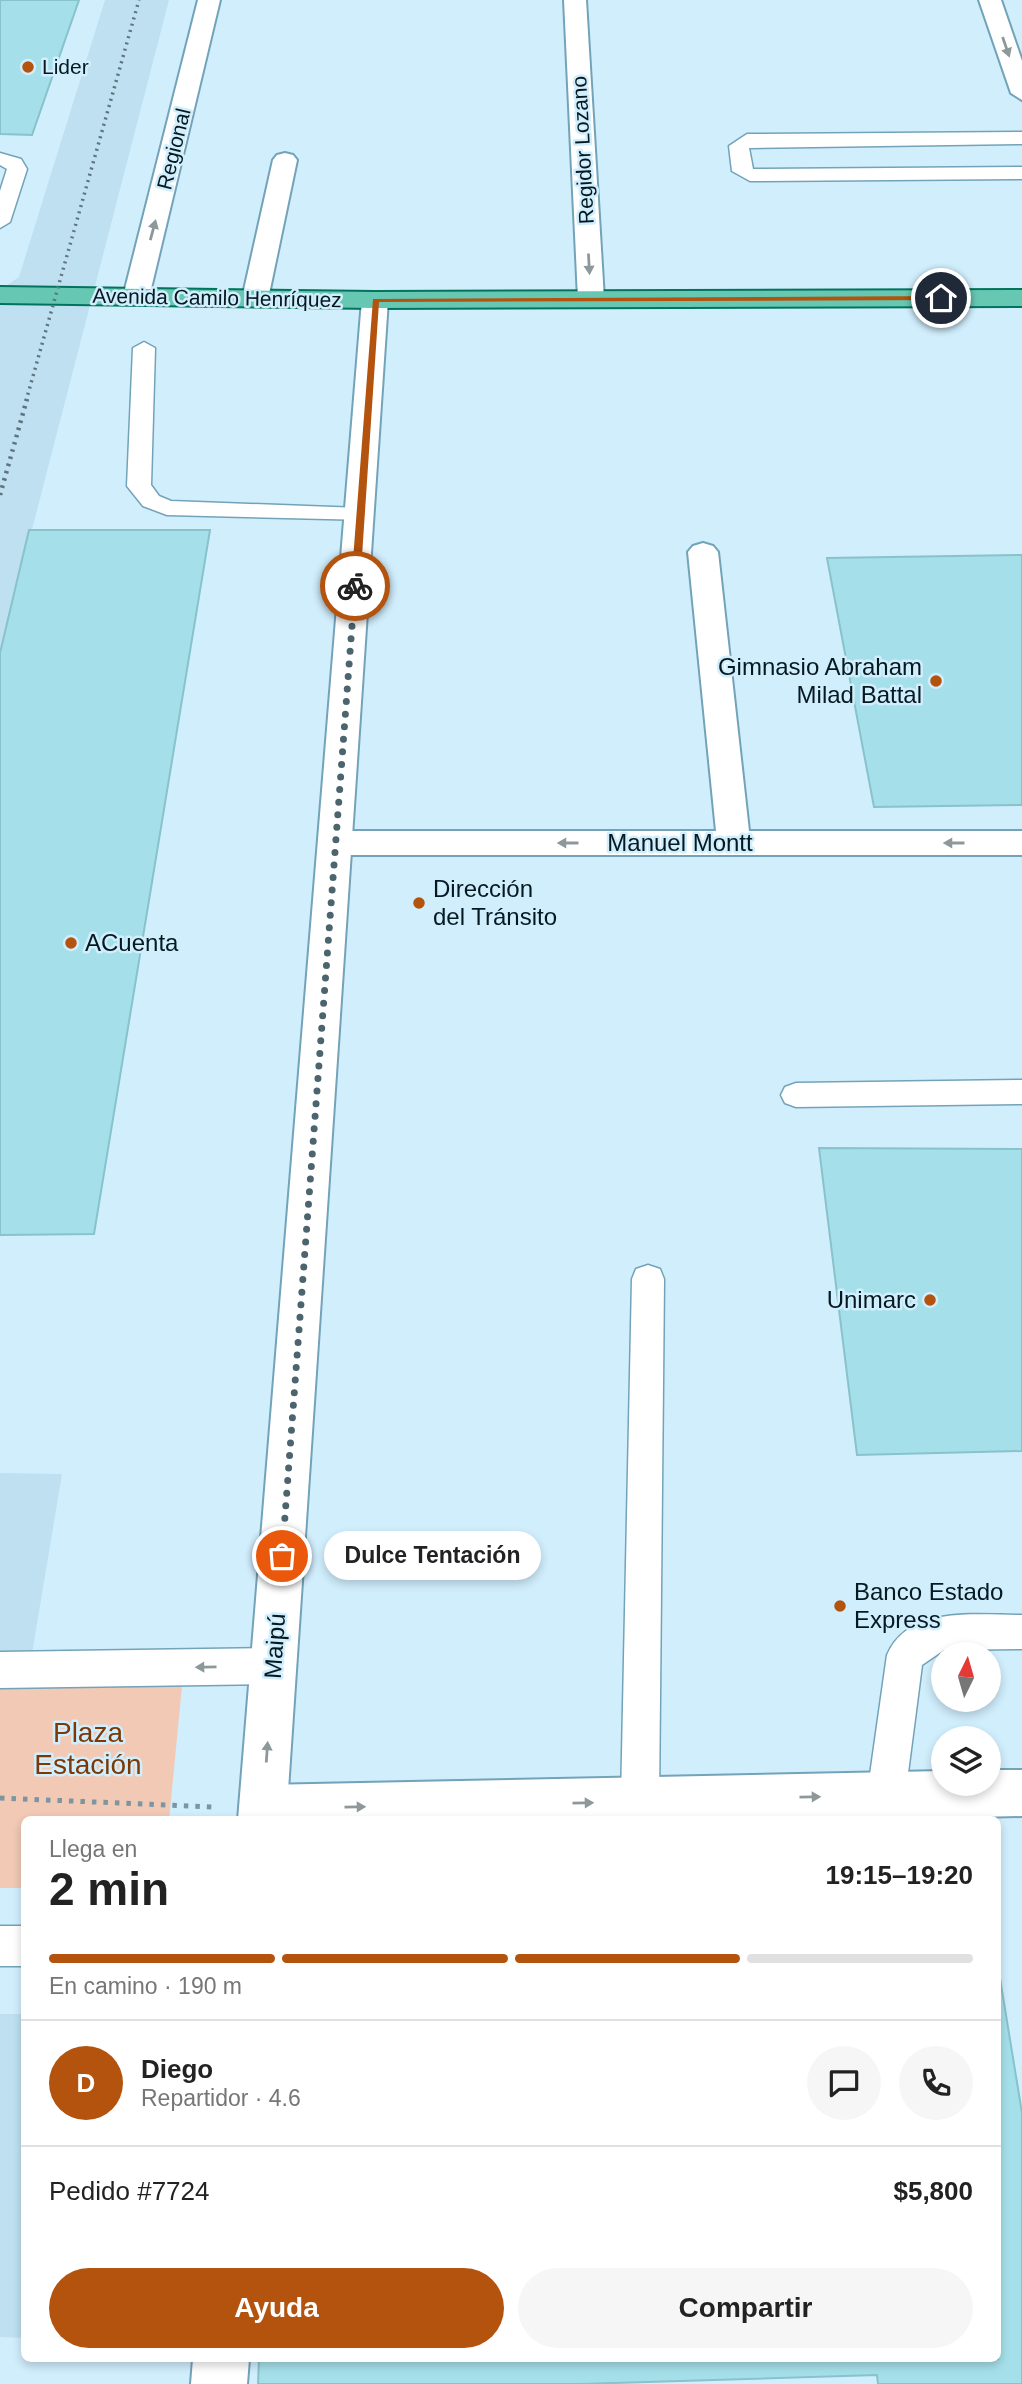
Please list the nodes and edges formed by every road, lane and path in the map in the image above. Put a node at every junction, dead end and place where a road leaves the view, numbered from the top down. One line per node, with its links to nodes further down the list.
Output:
1 (209, 0): 11 (street, Regional, one-way to 1)
2 (575, 0): 14 (street, Regidor Lozano, one-way to 14)
3 (990, 0): 4 (street, one-way to 4)
4 (1022, 93)
5 (1022, 138): 8 (lane)
6 (0, 159): 9 (lane)
7 (285, 160): 13 (street)
8 (1022, 173)
9 (0, 222)
10 (0, 295): 11 (main road, Avenida Camilo Henríquez)
11 (136, 296): 13 (main road, Avenida Camilo Henríquez)
12 (1022, 298): 14 (main road, Avenida Camilo Henríquez)
13 (255, 299): 15 (main road, Avenida Camilo Henríquez)
14 (591, 299): 15 (main road, Avenida Camilo Henríquez)
15 (375, 300): 17 (street, Maipú)
16 (144, 348): 17 (lane)
17 (360, 515): 21 (street, Maipú)
18 (703, 552): 19 (street)
19 (734, 843): 20 (street, Manuel Montt, one-way to 19); 21 (street, Manuel Montt, one-way to 21)
20 (1022, 843)
21 (337, 844): 26 (street, Maipú)
22 (1022, 1093): 23 (lane)
23 (796, 1095)
24 (648, 1279): 31 (lane)
25 (1022, 1632): 29 (lane)
26 (274, 1666): 27 (lane, one-way to 27); 32 (street, Maipú, one-way to 26)
27 (0, 1670)
28 (1022, 1793): 29 (street)
29 (886, 1796): 31 (street, one-way to 29)
30 (0, 1798): 32 (path)
31 (640, 1801): 32 (street, one-way to 31)
32 (262, 1815)
33 (0, 1945): 34 (lane)
34 (21, 1946)
35 (221, 2362): 36 (street)
36 (219, 2384)

